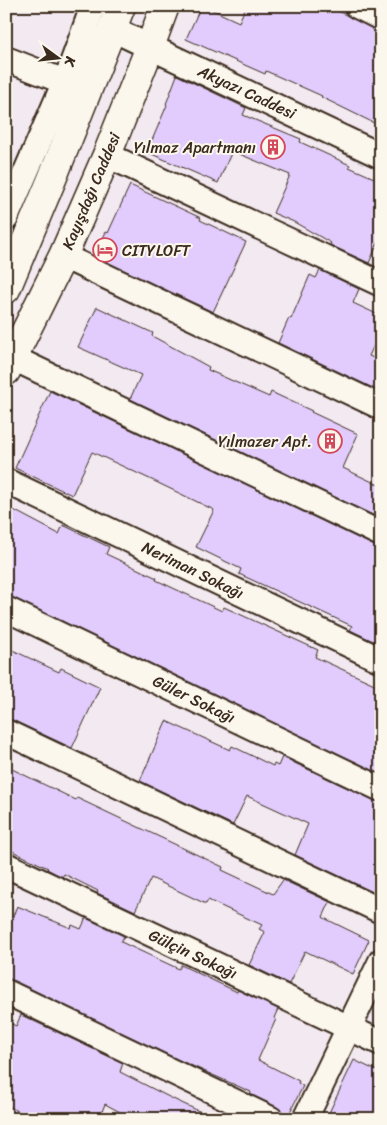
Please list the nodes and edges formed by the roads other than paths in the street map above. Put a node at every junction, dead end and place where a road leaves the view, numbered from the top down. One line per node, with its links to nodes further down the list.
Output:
1 (93, 6): 8 (street)
2 (165, 6): 6 (main road, Kayışdağı Caddesi)
3 (357, 6): 5 (street)
4 (116, 18): 6 (street, Akyazı Caddesi); 14 (main road)
5 (381, 18)
6 (150, 47): 9 (main road, Kayışdağı Caddesi); 10 (street, Akyazı Caddesi)
7 (6, 59): 8 (street)
8 (65, 82): 11 (street)
9 (106, 155): 12 (main road, Kayışdağı Caddesi); 13 (street)
10 (381, 156)
11 (6, 218)
12 (63, 256): 15 (main road, Kayışdağı Caddesi); 16 (street)
13 (381, 284)
14 (6, 289)
15 (10, 364): 18 (street)
16 (381, 406)
17 (6, 481): 20 (street, Neriman Sokağı)
18 (381, 534)
19 (6, 609): 22 (street, Güler Sokağı)
20 (381, 660)
21 (6, 732): 24 (street)
22 (381, 788)
23 (6, 865): 27 (street, Gülçin Sokağı)
24 (381, 911)
25 (381, 961): 27 (street)
26 (6, 992): 29 (street)
27 (349, 1028): 28 (street, Gülçin Sokağı); 30 (street)
28 (381, 1043)
29 (271, 1119)
30 (305, 1119)

